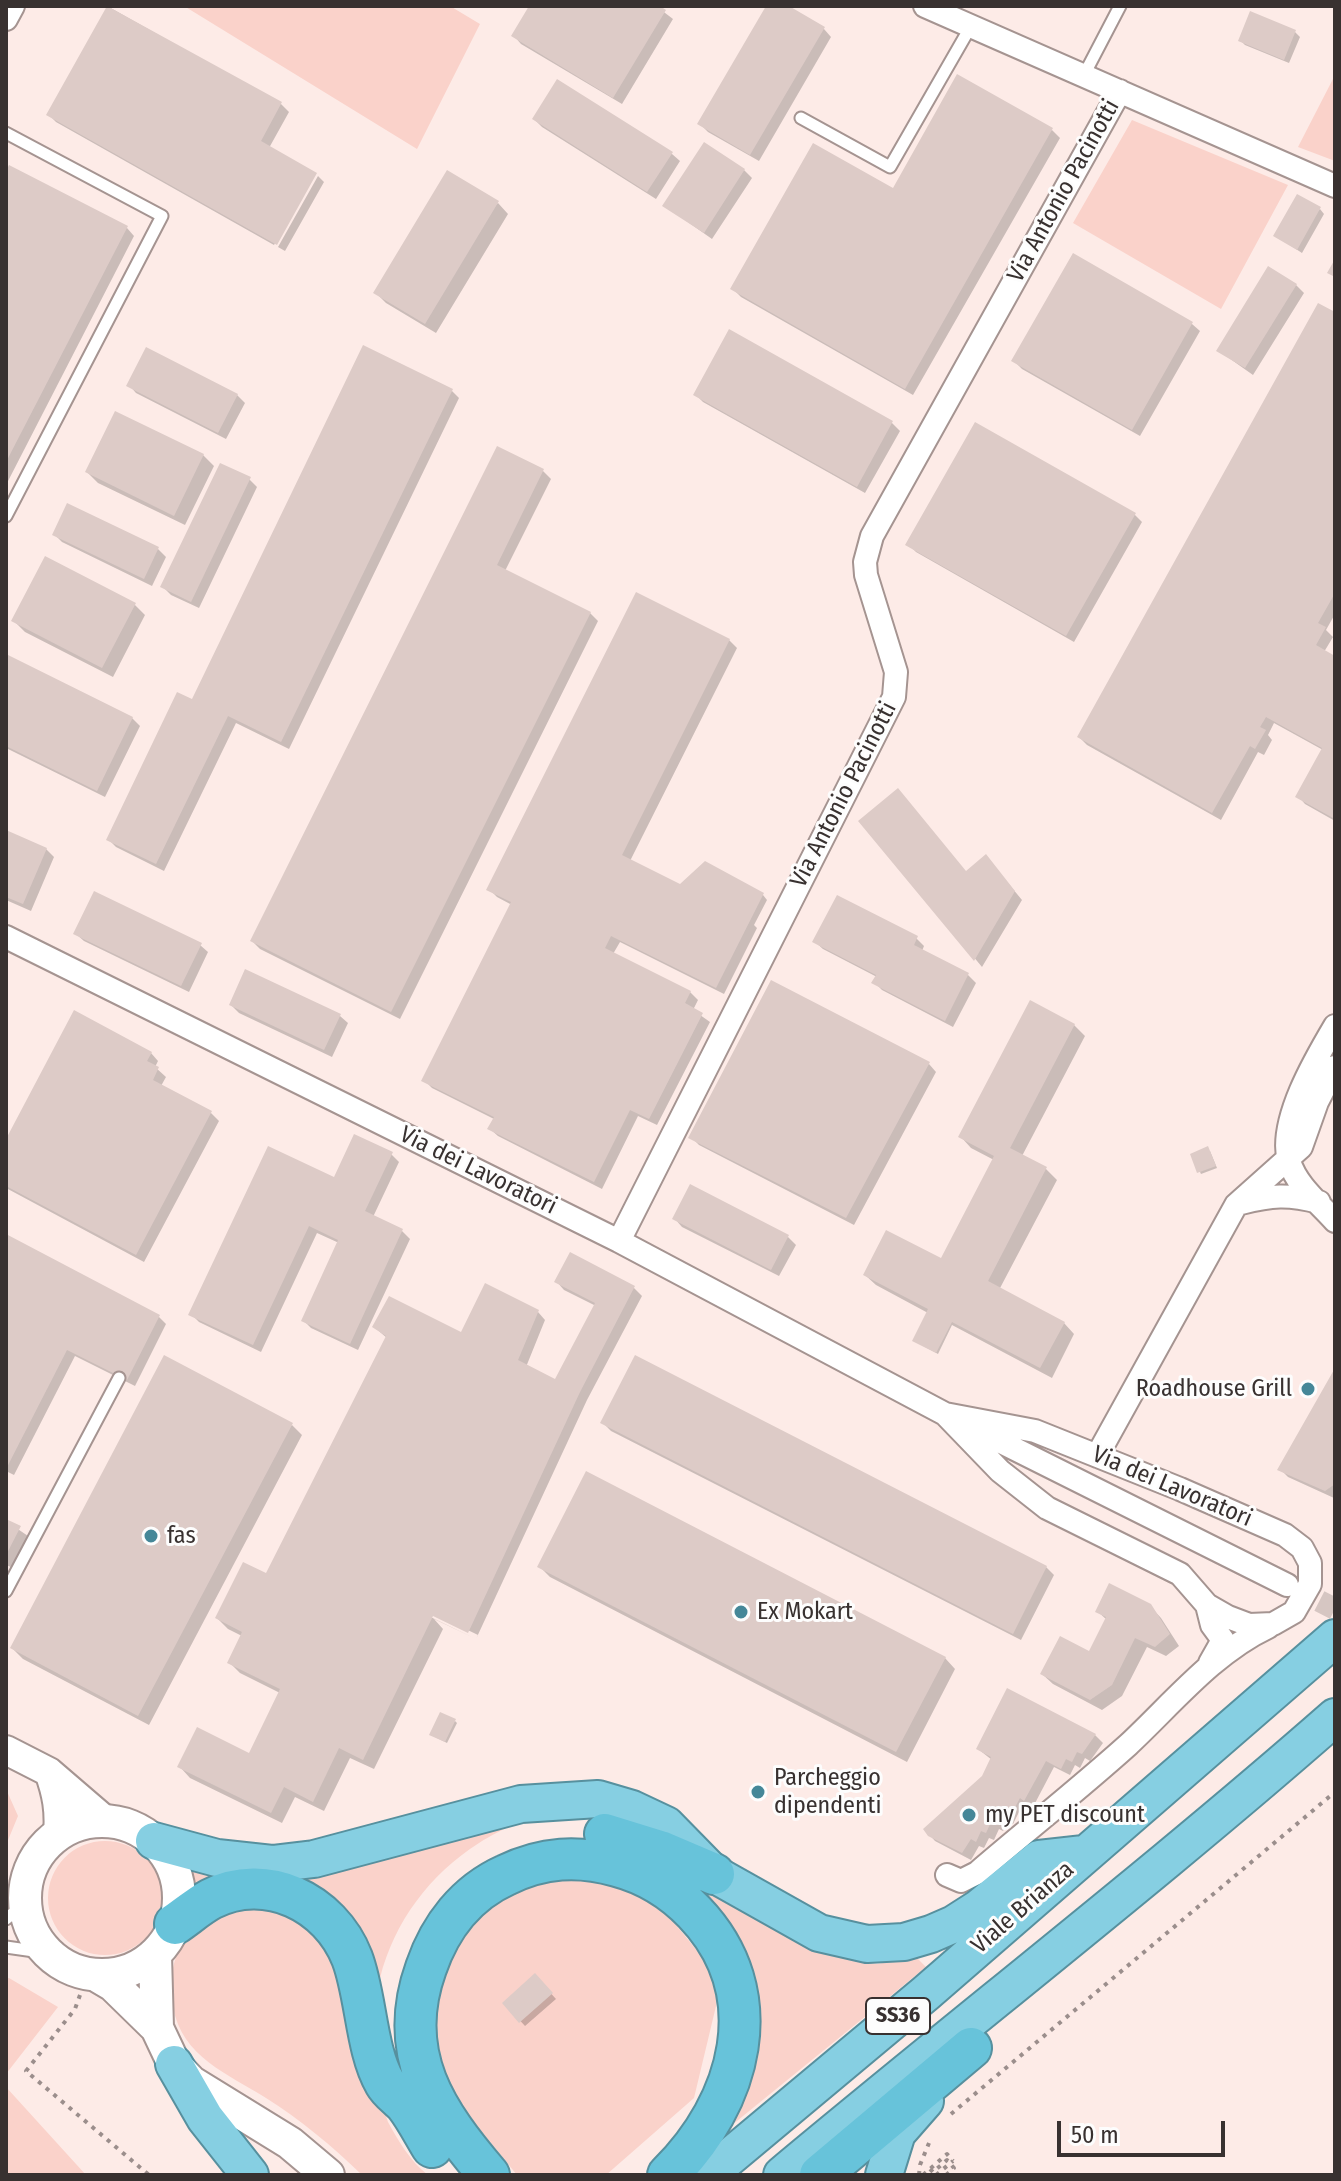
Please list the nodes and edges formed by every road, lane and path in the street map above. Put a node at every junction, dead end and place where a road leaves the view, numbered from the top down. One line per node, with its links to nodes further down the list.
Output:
1 (13, 6): 4 (street)
2 (925, 6): 5 (street)
3 (1120, 6): 6 (lane)
4 (6, 19)
5 (971, 26): 6 (street); 8 (lane)
6 (1084, 75): 7 (street)
7 (1120, 91): 10 (street); 19 (street, Via Antonio Pacinotti)
8 (801, 118)
9 (7, 137): 11 (lane)
10 (1335, 186)
11 (6, 516)
12 (9, 946): 19 (street, Via dei Lavoratori)
13 (1335, 1026): 15 (street)
14 (1335, 1067): 15 (street)
15 (1295, 1153): 16 (street); 17 (street)
16 (1319, 1202): 17 (street); 18 (street)
17 (1236, 1205): 22 (street)
18 (1335, 1221)
19 (619, 1241): 21 (street, Via dei Lavoratori)
20 (119, 1378): 24 (lane)
21 (945, 1414): 22 (street, Via dei Lavoratori); 23 (street, Via dei Lavoratori); 25 (street, Via dei Lavoratori)
22 (1097, 1456): 26 (street, Via dei Lavoratori)
23 (1287, 1585)
24 (6, 1591)
25 (1207, 1605): 26 (street, Via dei Lavoratori); 28 (street, Via dei Lavoratori)
26 (1273, 1624): 28 (street, Via dei Lavoratori)
27 (1335, 1638): 36 (highway, Viale Brianza / SS36)
28 (1205, 1671): 38 (street, Via dei Lavoratori)
29 (1326, 1727): 43 (highway, SS36)
30 (6, 1750): 31 (street)
31 (49, 1772): 33 (street); 34 (street)
32 (1335, 1792): 49 (path)
33 (106, 1821): 34 (main road); 35 (main road)
34 (58, 1835): 39 (main road)
35 (154, 1841): 37 (highway); 40 (main road)
36 (1084, 1854): 37 (highway); 58 (highway, Viale Brianza / SS36)
37 (714, 1874): 48 (highway)
38 (947, 1875)
39 (15, 1911): 42 (main road)
40 (165, 1939): 44 (main road); 45 (main road); 48 (highway)
41 (6, 1947): 42 (lane)
42 (48, 1953): 44 (main road)
43 (1053, 1954): 46 (highway); 59 (highway, SS36)
44 (92, 1975): 45 (main road); 52 (path)
45 (157, 2028): 47 (main road)
46 (971, 2048): 60 (highway); 61 (highway)
47 (174, 2064): 53 (highway); 54 (main road)
48 (407, 2106): 55 (highway)
49 (945, 2122)
50 (929, 2143): 62 (path)
51 (930, 2169): 62 (path); 63 (path, bridge); 64 (path)
52 (149, 2175)
53 (250, 2175)
54 (328, 2175)
55 (455, 2175)
56 (489, 2175): 57 (highway)
57 (668, 2175)
58 (708, 2175)
59 (782, 2175)
60 (820, 2175)
61 (884, 2175)
62 (921, 2175)
63 (936, 2175)
64 (946, 2175)

